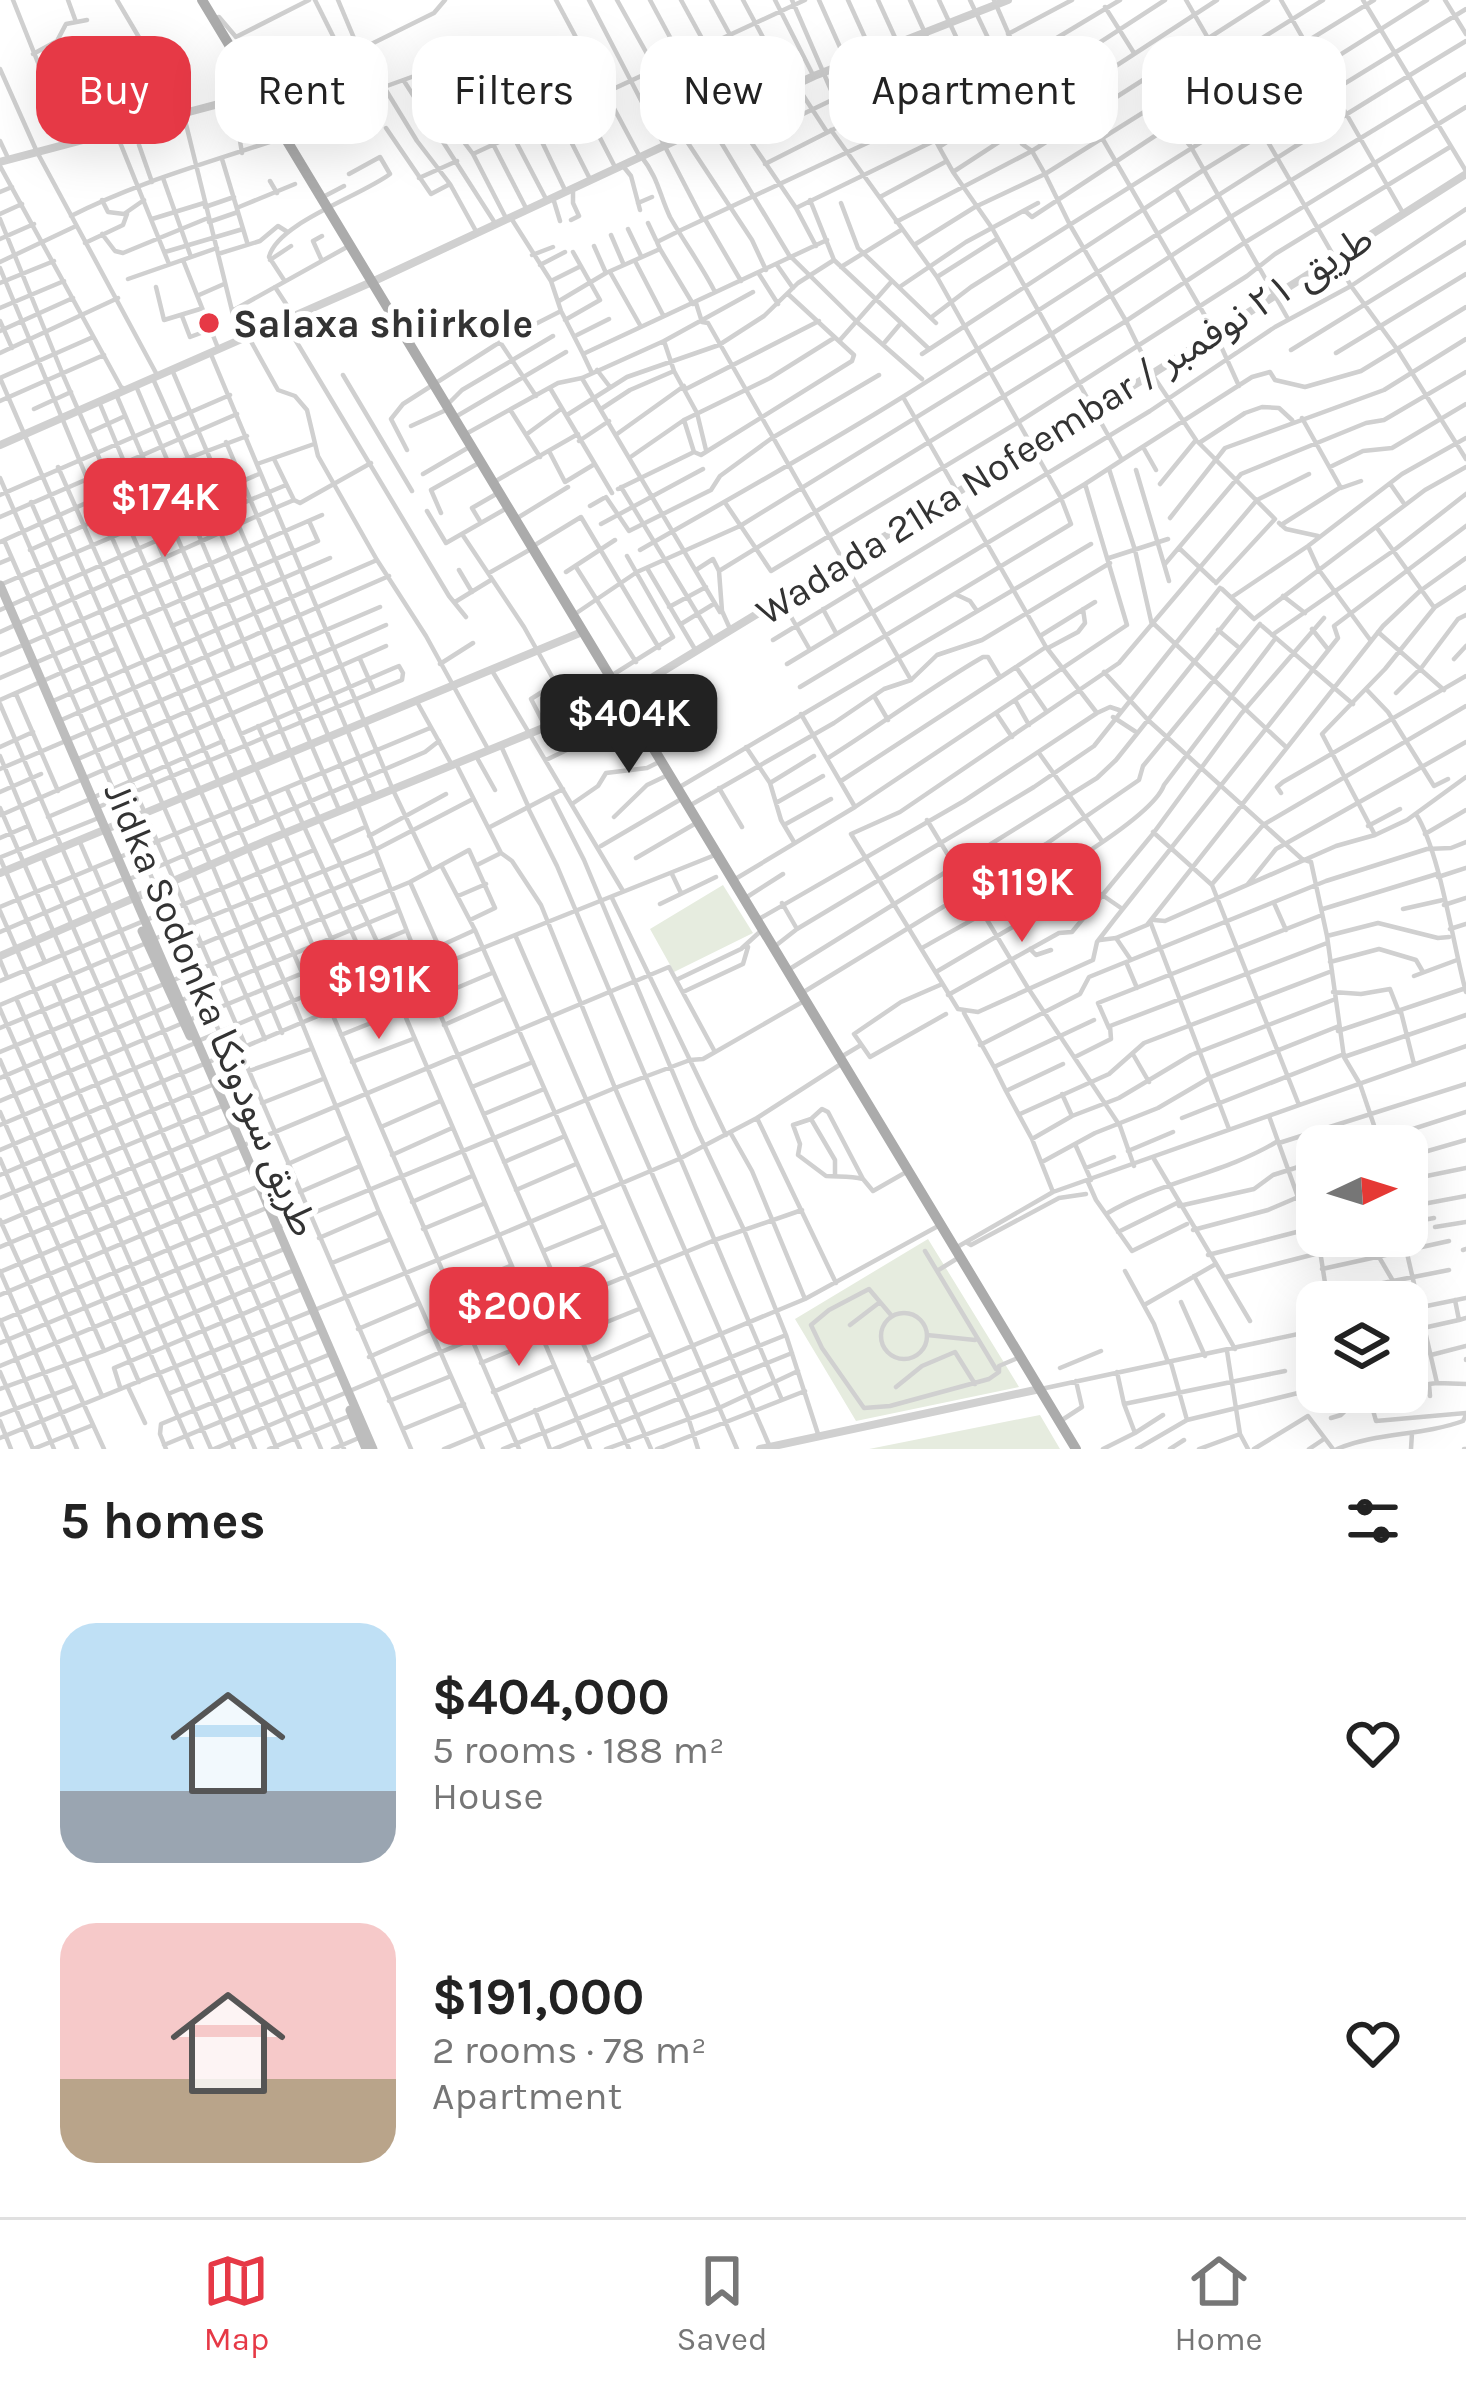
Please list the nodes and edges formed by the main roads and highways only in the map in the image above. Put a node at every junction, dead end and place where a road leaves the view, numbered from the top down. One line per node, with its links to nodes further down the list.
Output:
1 (202, 0): 17 (main road)
2 (0, 585): 4 (main road, Jidka Sodonka طريق سودونكا)
3 (0, 595): 4 (main road, Jidka Sodonka طريق سودونكا)
4 (4, 608): 5 (main road, Jidka Sodonka طريق سودونكا)
5 (49, 703): 6 (main road, Jidka Sodonka طريق سودونكا); 6 (main road, Jidka Sodonka طريق سودونكا)
6 (65, 741): 7 (main road, Jidka Sodonka طريق سودونكا); 7 (main road, Jidka Sodonka طريق سودونكا)
7 (82, 781): 8 (main road, Jidka Sodonka طريق سودونكا)
8 (205, 1062): 9 (main road, Jidka Sodonka طريق سودونكا); 9 (main road, Jidka Sodonka طريق سودونكا)
9 (240, 1146): 10 (main road, Jidka Sodonka طريق سودونكا); 10 (main road, Jidka Sodonka طريق سودونكا)
10 (258, 1187): 11 (main road, Jidka Sodonka طريق سودونكا); 11 (main road, Jidka Sodonka طريق سودونكا)
11 (275, 1227): 12 (main road, Jidka Sodonka طريق سودونكا); 12 (main road, Jidka Sodonka طريق سودونكا)
12 (312, 1310): 13 (main road, Jidka Sodonka طريق سودونكا); 13 (main road, Jidka Sodonka طريق سودونكا)
13 (330, 1354): 14 (main road, Jidka Sodonka طريق سودونكا); 14 (main road, Jidka Sodonka طريق سودونكا)
14 (346, 1394): 15 (main road, Jidka Sodonka طريق سودونكا); 15 (main road, Jidka Sodonka طريق سودونكا)
15 (363, 1435): 16 (main road, Jidka Sodonka طريق سودونكا)
16 (369, 1449)
17 (1076, 1449)

